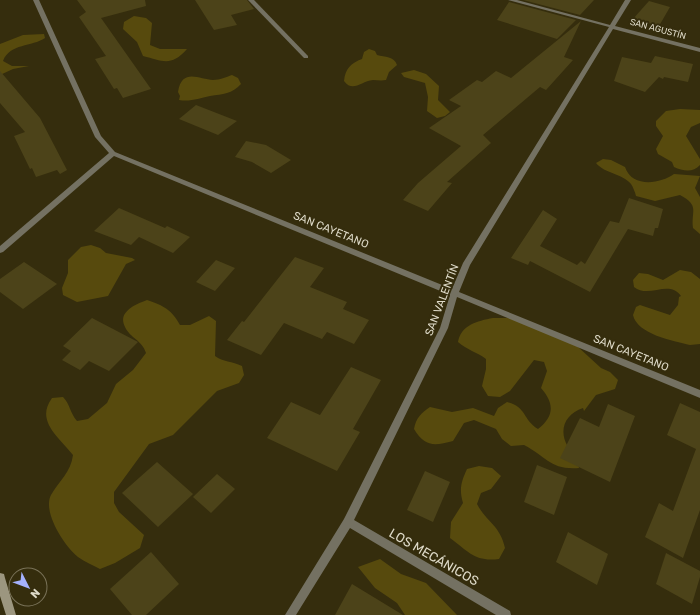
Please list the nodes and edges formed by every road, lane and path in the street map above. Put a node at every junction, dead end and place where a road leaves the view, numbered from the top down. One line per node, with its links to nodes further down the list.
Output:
1 (36, 0): 8 (street, SAN CAYETANO)
2 (251, 0): 7 (street)
3 (511, 0): 5 (street, SAN AGUSTÍN)
4 (628, 0): 5 (street, SAN VALENTÍN)
5 (611, 26): 6 (street, SAN AGUSTÍN); 10 (street, SAN VALENTÍN)
6 (700, 50)
7 (306, 57)
8 (113, 153): 9 (street); 10 (street, SAN CAYETANO)
9 (0, 250)
10 (454, 292): 11 (street, SAN CAYETANO); 12 (street, SAN VALENTÍN)
11 (700, 394)
12 (348, 522): 15 (street, SAN VALENTÍN); 16 (street, LOS MECÁNICOS)
13 (0, 578): 14 (main road)
14 (11, 615)
15 (290, 615)
16 (506, 615)

